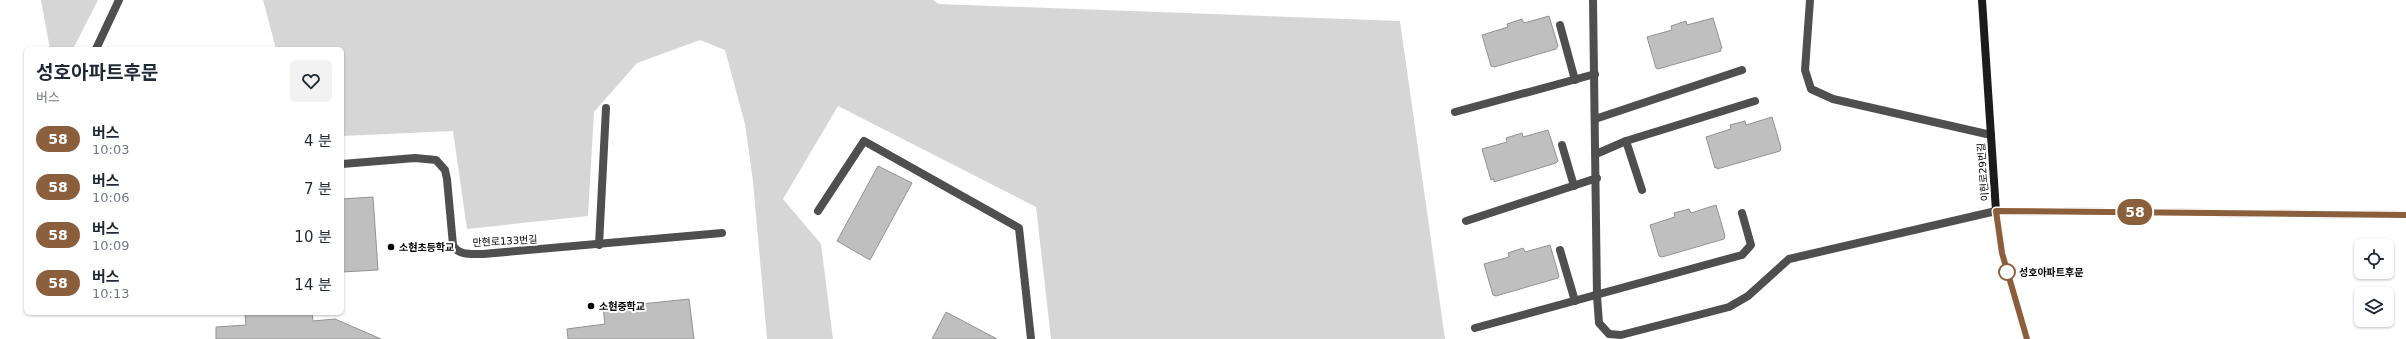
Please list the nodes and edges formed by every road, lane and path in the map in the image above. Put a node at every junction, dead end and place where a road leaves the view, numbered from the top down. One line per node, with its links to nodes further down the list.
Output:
1 (119, 0): 6 (street)
2 (1593, 0): 8 (street)
3 (1810, 0): 14 (street)
4 (1982, 0): 14 (street, 이현로29번길)
5 (1560, 25): 9 (street)
6 (97, 47)
7 (1742, 70): 13 (street)
8 (1595, 74): 9 (street); 13 (street)
9 (1575, 80): 12 (street)
10 (1755, 101): 15 (street)
11 (606, 108): 28 (street)
12 (1455, 112)
13 (1596, 120): 17 (street)
14 (1991, 135): 23 (street, 이현로29번길)
15 (1626, 141): 17 (street); 21 (street)
16 (1562, 145): 20 (street)
17 (1596, 154): 19 (street)
18 (344, 164): 28 (street, 만현로133번길)
19 (1597, 178): 20 (street); 30 (street)
20 (1574, 186): 26 (street)
21 (1642, 190)
22 (818, 211): 33 (street)
23 (1996, 211): 25 (street); 30 (street); 34 (street, 이현로29번길)
24 (1742, 213): 30 (street)
25 (2406, 215)
26 (1466, 221)
27 (722, 233): 28 (street, 만현로133번길)
28 (599, 244)
29 (1560, 250): 31 (street)
30 (1597, 296): 31 (street)
31 (1575, 301): 32 (street)
32 (1475, 328)
33 (1031, 339)
34 (2027, 339)

